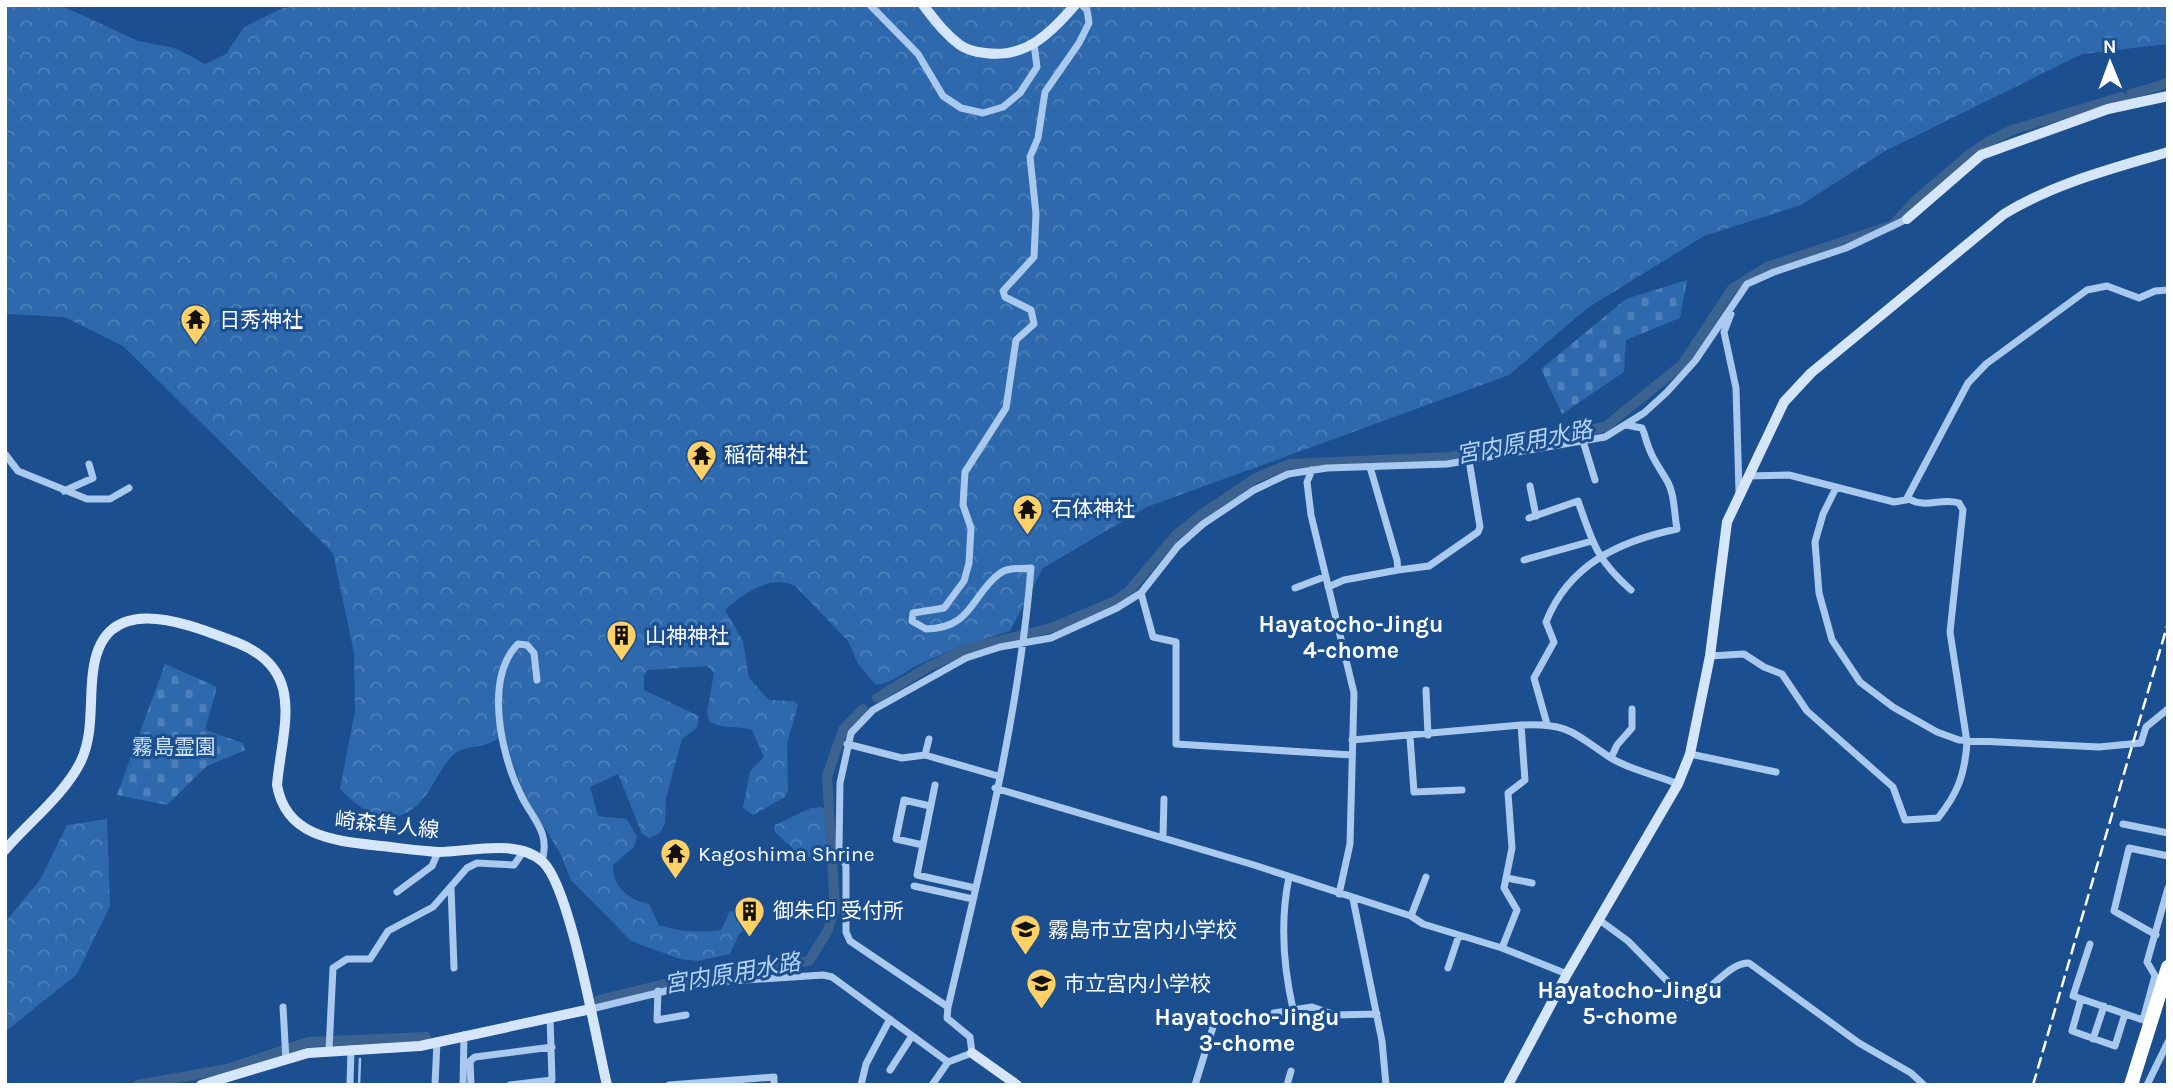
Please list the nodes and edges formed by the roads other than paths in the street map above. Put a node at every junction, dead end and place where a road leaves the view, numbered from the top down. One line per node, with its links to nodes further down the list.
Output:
1 (870, 5): 5 (street)
2 (923, 5): 5 (street)
3 (1075, 5): 5 (street)
4 (1082, 5): 35 (street)
5 (1034, 44)
6 (2168, 96): 8 (street)
7 (2168, 152): 18 (street)
8 (1907, 219): 10 (street)
9 (2168, 290): 25 (street)
10 (1734, 303): 11 (street); 24 (street)
11 (1626, 425): 12 (street); 27 (street)
12 (1583, 440): 14 (street); 19 (street)
13 (7, 460): 23 (street)
14 (1469, 460): 16 (street); 29 (street)
15 (89, 464): 23 (street)
16 (1370, 467): 17 (street); 29 (street)
17 (1312, 470): 30 (street); 34 (street)
18 (1748, 476): 22 (street); 24 (street)
19 (1595, 480)
20 (1531, 486): 26 (street)
21 (129, 488): 23 (street)
22 (1836, 488): 25 (street); 47 (street)
23 (64, 491)
24 (1740, 493): 36 (street)
25 (1909, 499): 47 (street)
26 (1592, 541): 27 (street); 28 (street)
27 (1599, 557): 33 (street); 41 (street)
28 (1524, 560)
29 (1398, 570): 31 (street)
30 (1324, 577): 31 (street); 32 (street)
31 (1328, 587): 46 (street)
32 (1296, 588)
33 (1631, 590)
34 (1141, 593): 35 (street); 51 (street)
35 (1024, 642): 48 (street); 54 (street)
36 (1710, 656): 47 (street); 49 (street)
37 (537, 680): 69 (street)
38 (1426, 690): 43 (street)
39 (1632, 709): 52 (street)
40 (2168, 709): 47 (street)
41 (1547, 724): 42 (street); 52 (street)
42 (1521, 725): 43 (street); 72 (street)
43 (1428, 735): 44 (street)
44 (1409, 737): 46 (street); 58 (street)
45 (929, 739): 50 (street)
46 (1352, 740): 51 (street)
47 (1967, 742)
48 (847, 744): 50 (street); 97 (street)
49 (1690, 754): 53 (street); 55 (street)
50 (925, 755): 54 (street)
51 (1352, 755): 79 (street)
52 (1611, 758): 55 (street)
53 (1776, 772)
54 (998, 776): 57 (street)
55 (1678, 784): 83 (street)
56 (935, 785): 60 (street)
57 (995, 788): 63 (street); 76 (street)
58 (1462, 790)
59 (1164, 799): 63 (street)
60 (930, 806): 64 (street); 64 (street)
61 (2123, 824): 62 (street)
62 (2168, 833)
63 (1163, 836): 70 (street)
64 (923, 845): 76 (street)
65 (5, 850): 66 (street, 崎森隼人線)
66 (438, 852): 67 (street, 崎森隼人線); 78 (street)
67 (523, 852): 69 (street, 崎森隼人線); 75 (street)
68 (2168, 856): 85 (street)
69 (542, 861): 98 (street)
70 (1289, 877): 79 (street); 99 (street)
71 (1426, 877): 82 (street)
72 (1507, 878): 73 (street); 87 (street)
73 (1532, 883)
74 (914, 886): 80 (street)
75 (451, 887): 89 (street); 112 (street)
76 (975, 888): 80 (street)
77 (2168, 888): 85 (street)
78 (397, 892)
79 (1339, 894): 81 (street)
80 (973, 899): 97 (street)
81 (1353, 899): 82 (street); 101 (street)
82 (1410, 916): 84 (street)
83 (1598, 919): 91 (street); 136 (street)
84 (1459, 935): 87 (street); 90 (street)
85 (2156, 935): 92 (street)
86 (2090, 944): 94 (street)
87 (1502, 948): 91 (street)
88 (2168, 967): 92 (highway)
89 (454, 968)
90 (1448, 968)
91 (1567, 974): 135 (street)
92 (2159, 982): 102 (street); 137 (highway)
93 (658, 991): 98 (street); 103 (street); 105 (street)
94 (2081, 999): 95 (street); 109 (street)
95 (2104, 1006): 102 (street); 109 (street)
96 (283, 1007): 116 (street)
97 (948, 1007): 115 (street)
98 (591, 1009): 104 (street); 127 (street)
99 (1293, 1009): 100 (street); 101 (street)
100 (1273, 1013)
101 (1377, 1014): 134 (street)
102 (2125, 1014): 109 (street)
103 (686, 1015)
104 (550, 1017): 107 (street); 113 (street)
105 (890, 1019): 108 (street); 130 (street)
106 (1213, 1027): 132 (street)
107 (464, 1035): 110 (street); 124 (street)
108 (912, 1036): 117 (street); 118 (street)
109 (2093, 1039)
110 (437, 1040): 114 (street); 123 (street)
111 (2168, 1042): 138 (street)
112 (329, 1047): 114 (street); 116 (street)
113 (552, 1047): 125 (street); 126 (street)
114 (351, 1049): 122 (street)
115 (972, 1053): 117 (street); 120 (street)
116 (285, 1058): 121 (street)
117 (948, 1062): 131 (street)
118 (890, 1070)
119 (1291, 1071): 133 (street)
120 (1012, 1083)
121 (201, 1085)
122 (350, 1085)
123 (435, 1085)
124 (463, 1085)
125 (471, 1085)
126 (510, 1085)
127 (607, 1085)
128 (669, 1085): 129 (street)
129 (774, 1085)
130 (861, 1085)
131 (932, 1085)
132 (1195, 1085)
133 (1287, 1085)
134 (1386, 1085)
135 (1508, 1085)
136 (1924, 1085)
137 (2131, 1085)
138 (2147, 1085)

